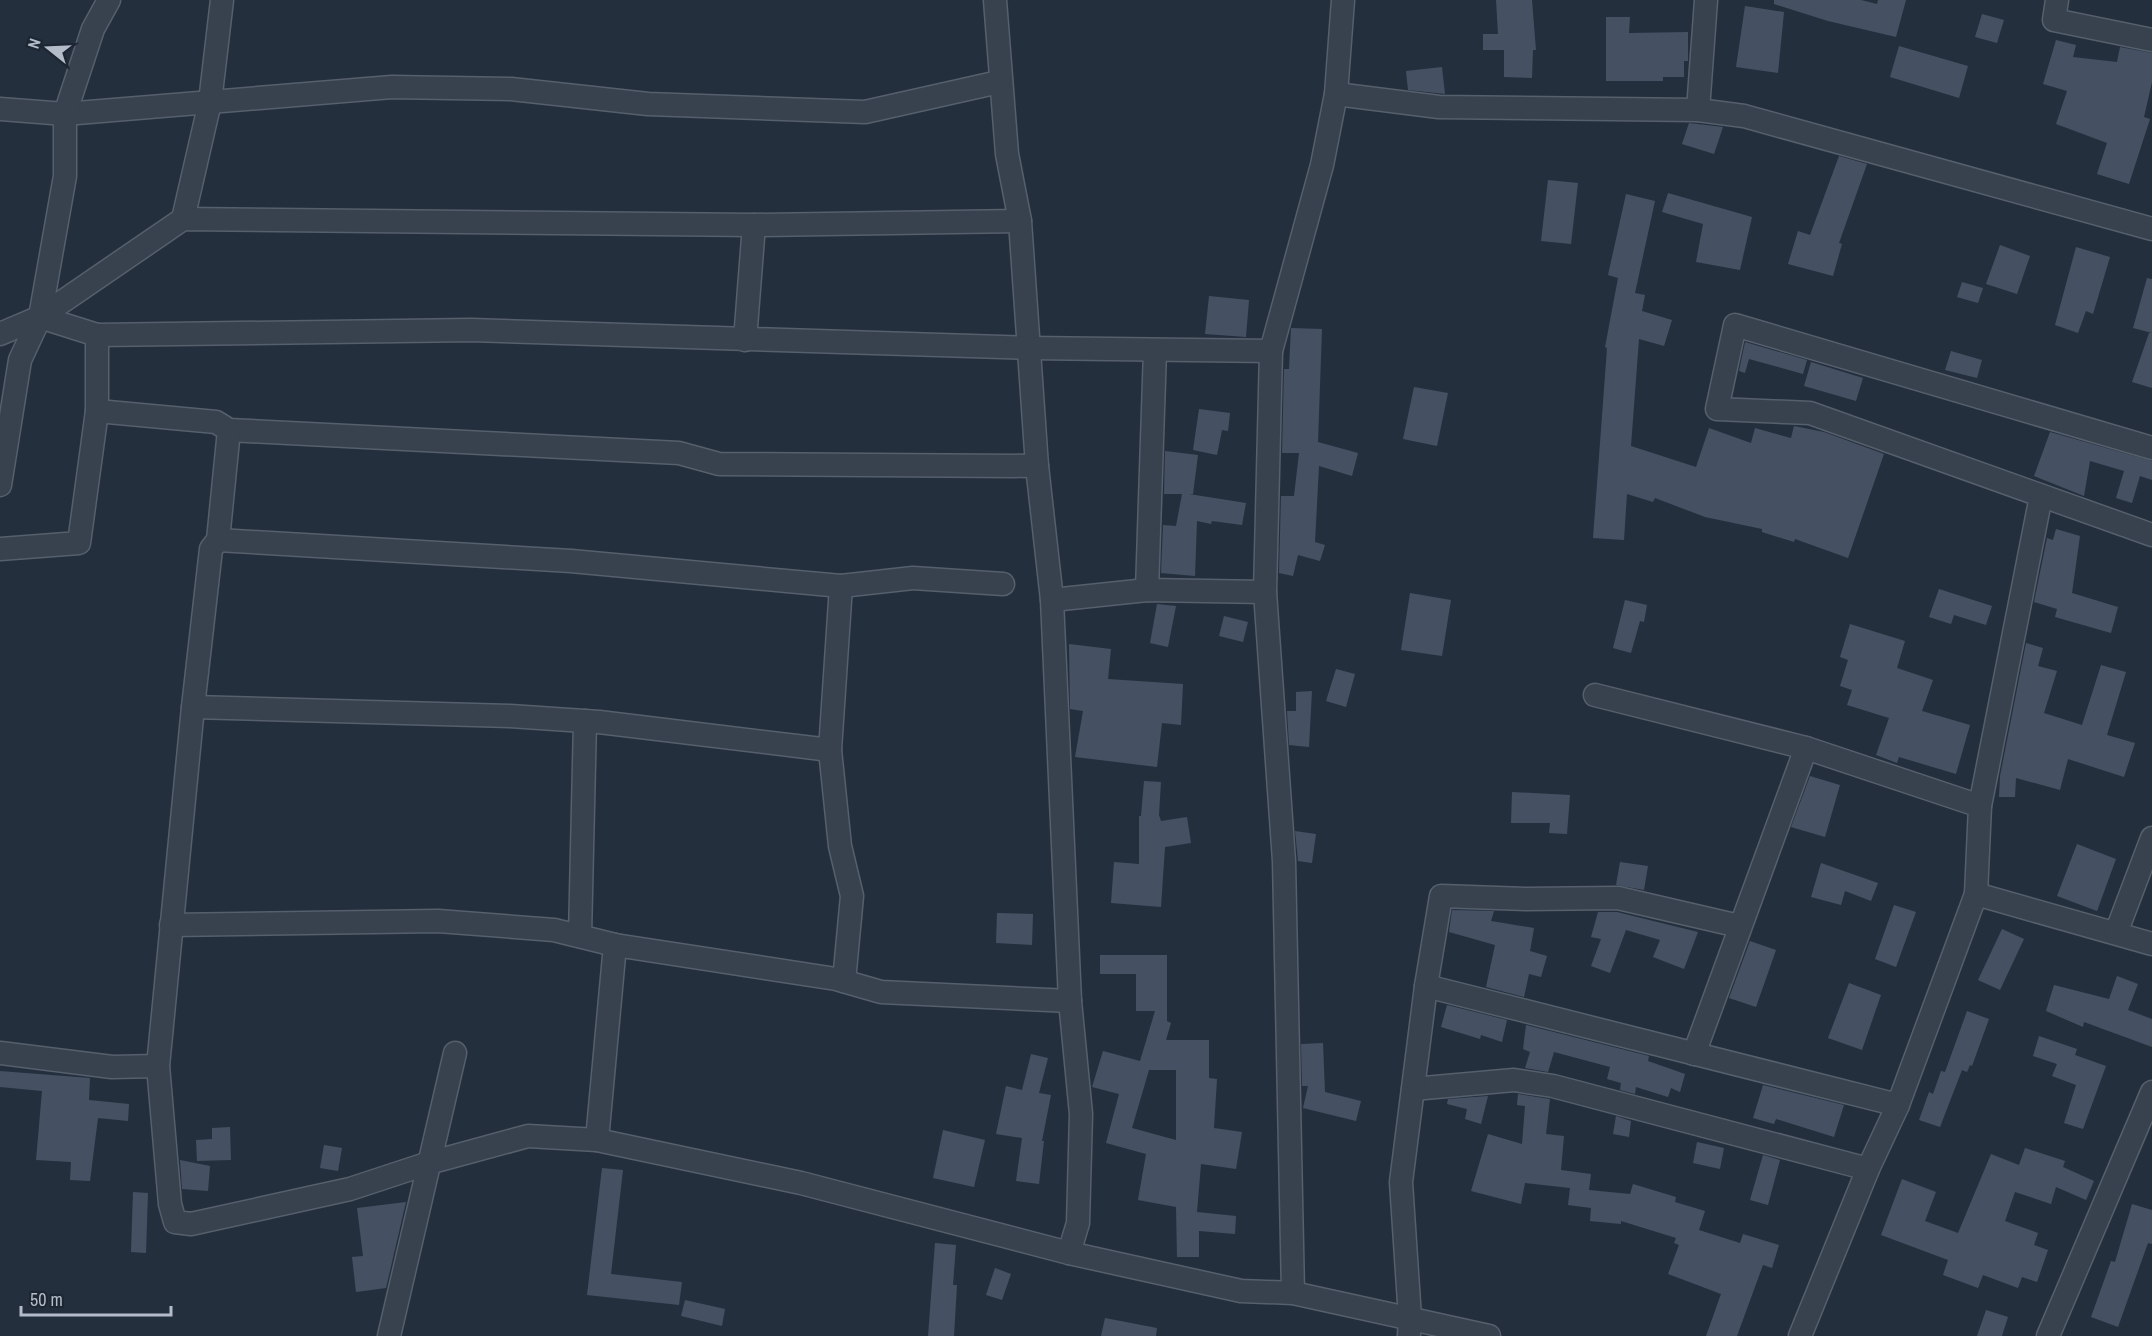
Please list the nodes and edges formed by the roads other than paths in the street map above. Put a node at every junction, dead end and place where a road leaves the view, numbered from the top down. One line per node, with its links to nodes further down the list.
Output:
1 (109, 0): 13 (street)
2 (222, 0): 10 (street)
3 (994, 0): 8 (street)
4 (1342, 0): 9 (street)
5 (1706, 0): 12 (street)
6 (2057, 0): 7 (street)
7 (2152, 40)
8 (999, 82): 10 (street); 15 (street)
9 (1336, 94): 12 (street); 24 (street)
10 (210, 102): 13 (street); 14 (street)
11 (0, 109): 13 (street)
12 (1698, 110): 17 (street)
13 (65, 114): 18 (street)
14 (183, 219): 16 (street); 18 (street)
15 (1020, 221): 16 (street); 22 (street)
16 (754, 225): 21 (street)
17 (2152, 230)
18 (40, 317): 19 (street); 20 (street); 29 (street)
19 (0, 334)
20 (98, 336): 21 (street); 25 (street)
21 (745, 340): 22 (street)
22 (1030, 348): 23 (street); 28 (street)
23 (1155, 350): 24 (street); 36 (street)
24 (1271, 351): 37 (street)
25 (97, 411): 26 (street); 33 (street)
26 (229, 430): 28 (street); 32 (street)
27 (2152, 448): 30 (street)
28 (1037, 466): 38 (street)
29 (0, 486)
30 (2041, 496): 31 (street); 44 (street)
31 (2152, 535)
32 (218, 540): 35 (street); 40 (street)
33 (0, 549)
34 (1003, 584): 35 (street)
35 (841, 586): 43 (street)
36 (1147, 590): 37 (street); 38 (street)
37 (1265, 592): 67 (street)
38 (1052, 600): 55 (street)
39 (1595, 695): 42 (street)
40 (193, 707): 41 (street); 47 (street)
41 (585, 721): 43 (street); 50 (street)
42 (1806, 748): 44 (street); 48 (street)
43 (830, 750): 53 (street)
44 (1980, 806): 46 (street)
45 (2152, 837): 49 (street)
46 (1976, 894): 49 (street); 62 (street)
47 (171, 925): 50 (street); 59 (street)
48 (1739, 926): 54 (street); 58 (street)
49 (2116, 933): 52 (street)
50 (580, 936): 51 (street)
51 (615, 945): 53 (street); 63 (street)
52 (2152, 945)
53 (844, 981): 55 (street)
54 (1426, 987): 58 (street); 60 (street)
55 (1070, 1002): 66 (street)
56 (0, 1053): 59 (street)
57 (455, 1053): 64 (street)
58 (1694, 1054): 62 (street)
59 (158, 1066): 64 (street)
60 (1413, 1089): 65 (street); 68 (street)
61 (2152, 1092): 72 (street)
62 (1898, 1105): 65 (street)
63 (597, 1140): 64 (street); 66 (street)
64 (429, 1163): 69 (street)
65 (1868, 1168): 71 (street)
66 (1069, 1253): 67 (street)
67 (1293, 1293): 68 (street)
68 (1409, 1327): 70 (street)
69 (389, 1336)
70 (1489, 1336)
71 (1800, 1336)
72 (2048, 1336)

